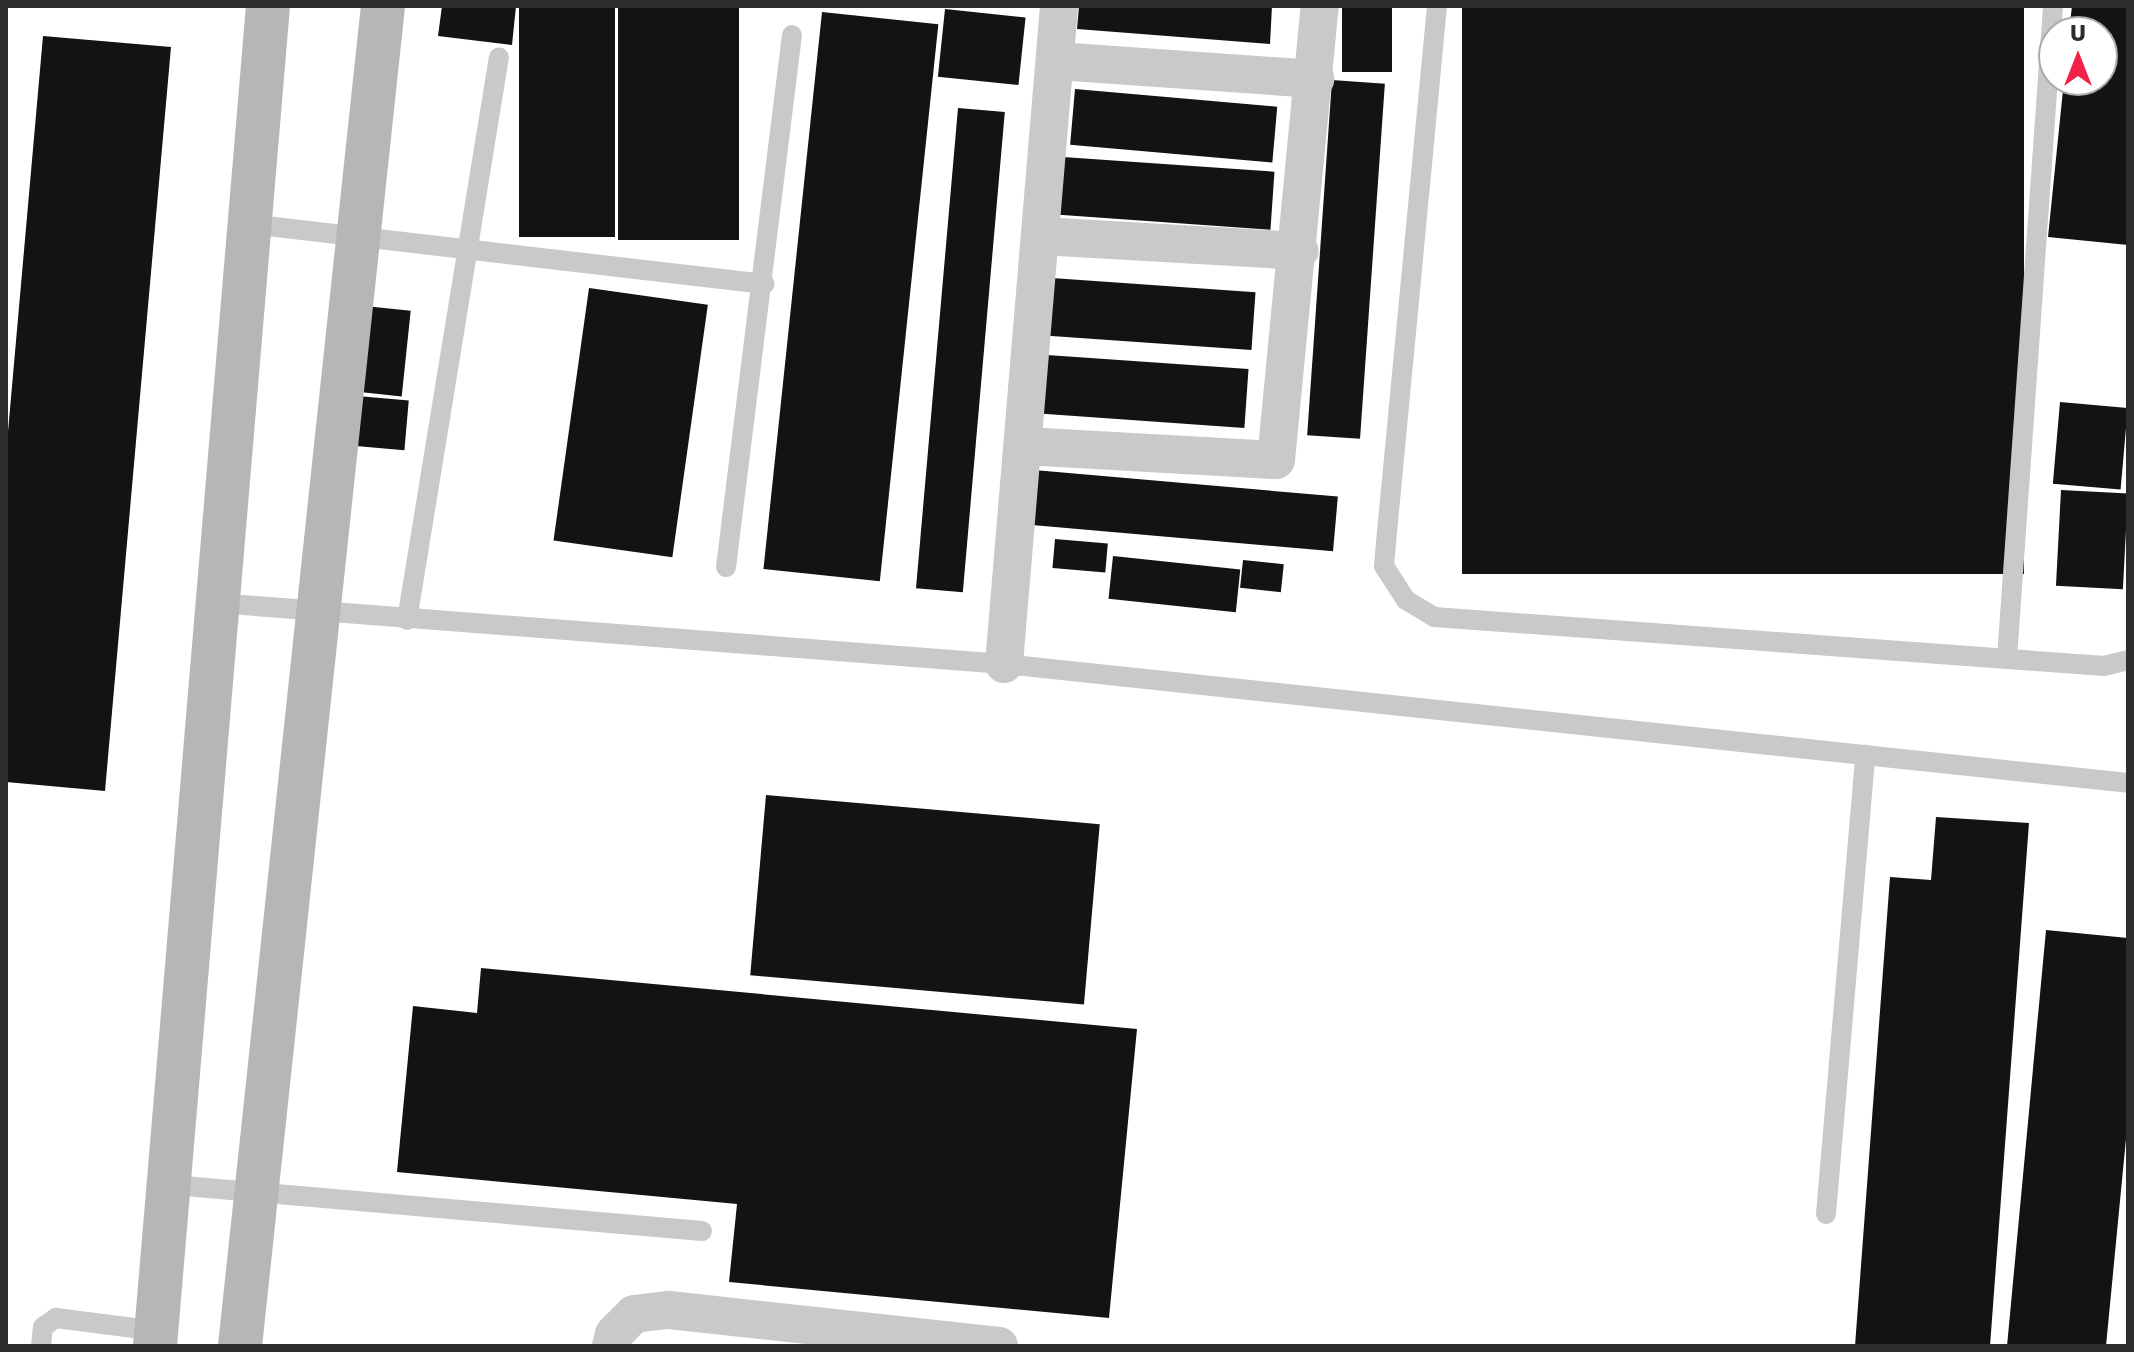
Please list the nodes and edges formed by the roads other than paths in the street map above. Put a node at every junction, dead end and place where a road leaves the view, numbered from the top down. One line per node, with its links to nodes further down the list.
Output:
1 (268, 6): 11 (street)
2 (383, 6): 12 (street)
3 (1059, 6): 9 (street)
4 (1320, 6): 10 (street)
5 (1437, 6): 22 (lane)
6 (2053, 6): 22 (lane)
7 (792, 35): 16 (lane)
8 (499, 57): 14 (lane)
9 (1057, 61): 10 (street); 13 (street)
10 (1315, 79): 15 (street)
11 (250, 224): 12 (lane); 19 (street)
12 (359, 235): 14 (lane); 20 (street)
13 (1041, 236): 15 (street); 17 (street)
14 (471, 248): 16 (lane); 21 (lane)
15 (1300, 251): 17 (street)
16 (765, 284): 18 (lane)
17 (1024, 446): 24 (street)
18 (726, 567)
19 (217, 603): 20 (lane); 27 (street)
20 (316, 612): 21 (lane); 28 (street)
21 (407, 620): 24 (lane)
22 (2007, 658): 23 (lane)
23 (2128, 660)
24 (1004, 664): 25 (lane)
25 (1865, 755): 26 (lane); 29 (lane)
26 (2128, 783)
27 (173, 1185): 28 (lane); 31 (street)
28 (256, 1191): 30 (lane); 33 (street)
29 (1826, 1214)
30 (702, 1231)
31 (156, 1339): 32 (lane)
32 (41, 1346)
33 (240, 1346)
34 (611, 1346): 35 (street)
35 (999, 1346)

